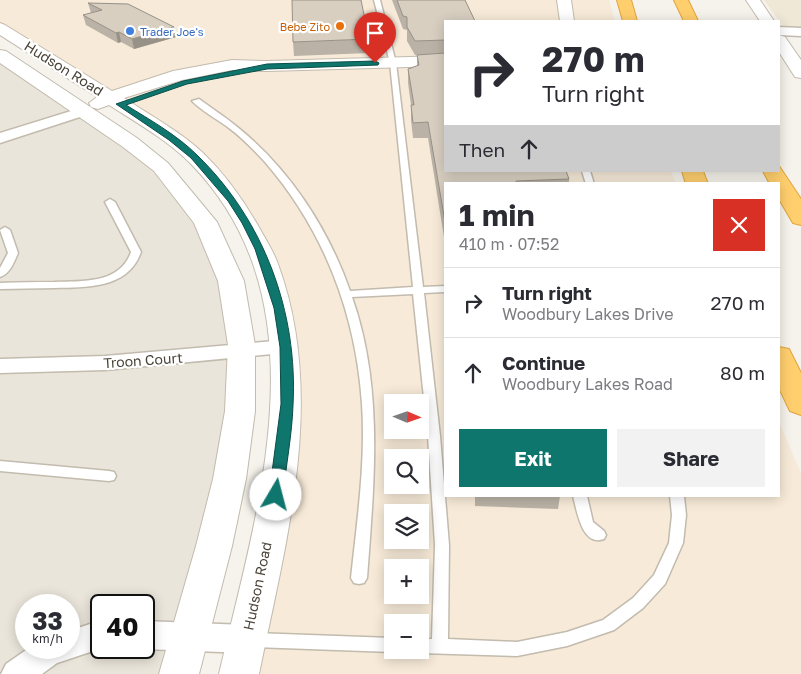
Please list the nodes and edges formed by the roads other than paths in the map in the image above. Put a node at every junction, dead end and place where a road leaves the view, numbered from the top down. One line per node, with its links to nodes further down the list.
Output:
1 (377, 0): 16 (lane)
2 (564, 0): 6 (street)
3 (624, 0): 7 (highway)
4 (681, 0): 8 (highway)
5 (753, 0): 9 (street)
6 (566, 20)
7 (630, 20)
8 (691, 20)
9 (766, 20)
10 (0, 28): 18 (street, Hudson Road)
11 (780, 32): 12 (street)
12 (801, 32)
13 (780, 42): 17 (street)
14 (0, 55): 20 (street, Hudson Road)
15 (444, 61): 16 (street)
16 (393, 63): 18 (street); 29 (lane)
17 (801, 73)
18 (115, 100): 20 (street); 31 (street, Hudson Road)
19 (196, 101): 30 (lane)
20 (84, 111): 21 (street); 32 (street, Hudson Road)
21 (0, 138)
22 (780, 184): 24 (highway)
23 (110, 202): 27 (lane)
24 (801, 218)
25 (5, 230): 26 (lane)
26 (0, 274)
27 (0, 286)
28 (444, 289): 29 (lane)
29 (419, 290): 30 (lane); 36 (lane)
30 (348, 294): 42 (lane)
31 (286, 347): 32 (street, Troon Court); 45 (street, Hudson Road)
32 (243, 351): 34 (street, Troon Court); 44 (street, Hudson Road)
33 (780, 358): 35 (highway)
34 (0, 366)
35 (801, 404)
36 (440, 436): 48 (lane)
37 (0, 466): 38 (lane)
38 (109, 476)
39 (580, 497): 41 (lane)
40 (677, 497): 48 (lane)
41 (599, 535)
42 (359, 578)
43 (155, 635): 44 (street)
44 (189, 636): 45 (street); 51 (street, Hudson Road)
45 (246, 640): 46 (lane); 52 (street, Hudson Road)
46 (384, 645)
47 (429, 646): 48 (lane)
48 (440, 647)
49 (38, 659): 50 (street)
50 (17, 674)
51 (179, 674)
52 (238, 674)

